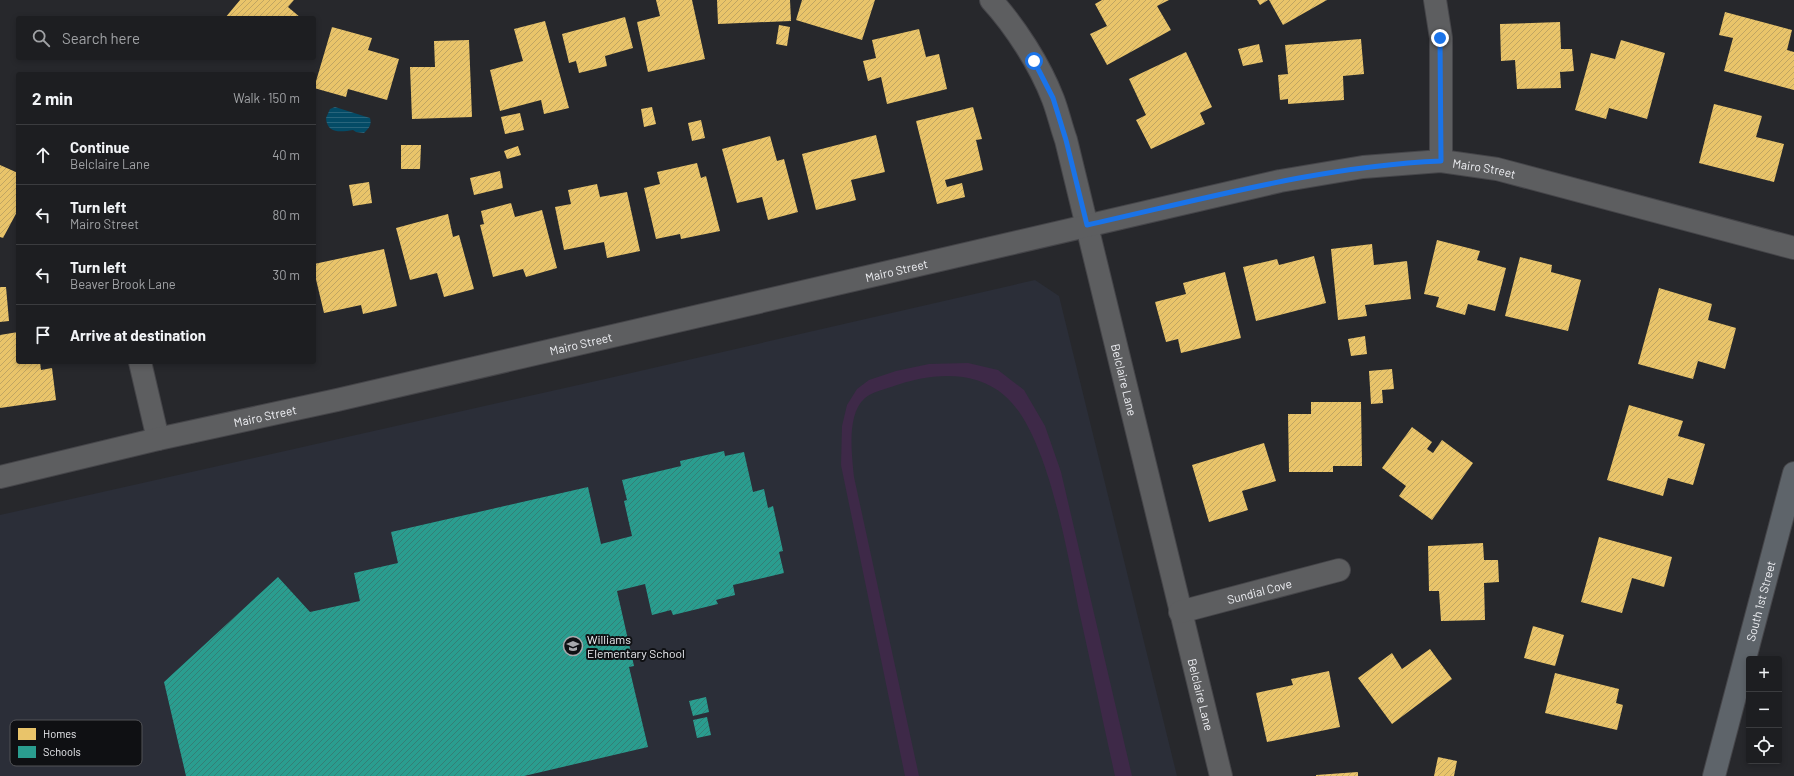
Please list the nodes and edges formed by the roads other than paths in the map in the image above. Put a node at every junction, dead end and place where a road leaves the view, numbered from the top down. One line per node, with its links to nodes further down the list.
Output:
1 (990, 0): 4 (street, Belclaire Lane)
2 (1435, 0): 3 (street)
3 (1441, 161): 4 (street, Mairo Street); 5 (street, Mairo Street)
4 (1087, 225): 7 (street, Mairo Street); 11 (street, Belclaire Lane)
5 (1794, 248)
6 (140, 364): 7 (street)
7 (158, 439): 9 (street, Mairo Street)
8 (1794, 473): 13 (main road, South 1st Street)
9 (0, 477)
10 (1339, 570): 11 (street, Sundial Cove)
11 (1180, 612): 12 (street, Belclaire Lane)
12 (1221, 776)
13 (1714, 776)

